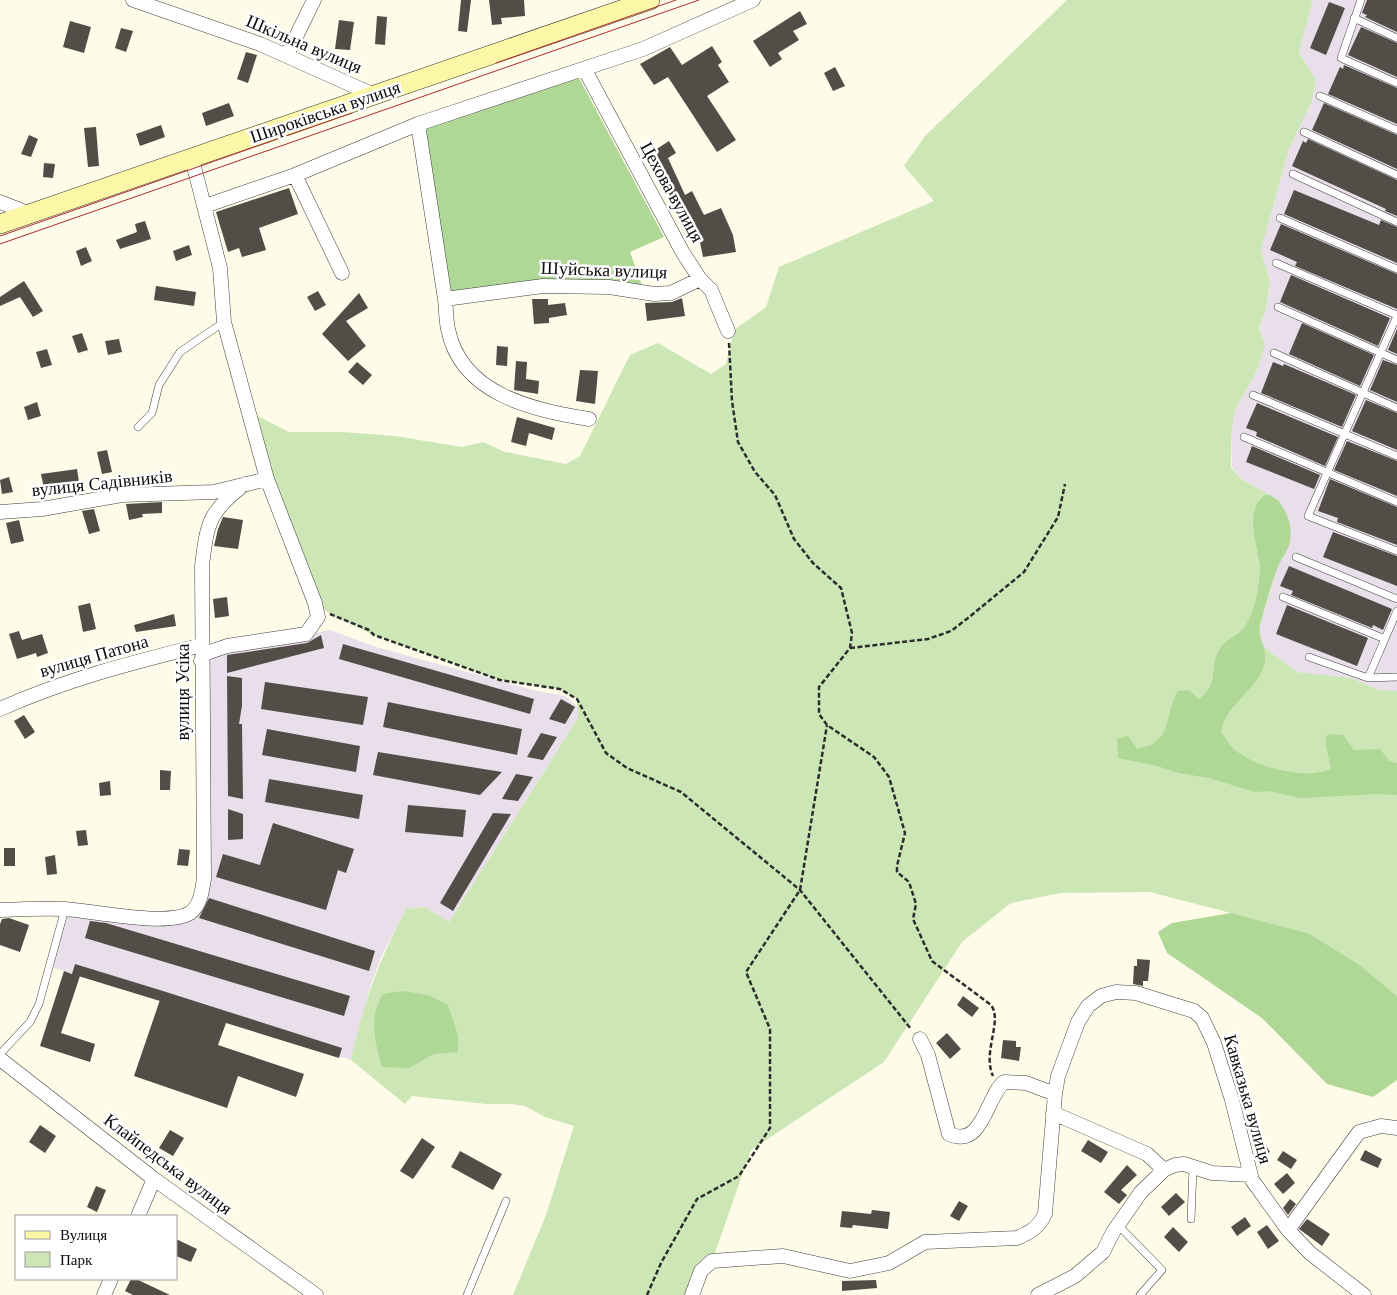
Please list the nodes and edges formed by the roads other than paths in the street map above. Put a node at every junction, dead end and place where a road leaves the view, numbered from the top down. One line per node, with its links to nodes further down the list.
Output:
1 (133, 0): 8 (street, Шкільна вулиця)
2 (314, 0): 8 (street)
3 (650, 0): 11 (main road, Широківська вулиця)
4 (753, 0): 9 (street)
5 (1361, 0): 6 (lane)
6 (1354, 18): 7 (lane); 10 (lane)
7 (1397, 38)
8 (287, 56): 11 (street, Шкільна вулиця)
9 (584, 70): 13 (street); 29 (street, Цехова вулиця)
10 (1397, 83)
11 (374, 95): 16 (main road, Широківська вулиця)
12 (1320, 96): 14 (lane)
13 (418, 124): 18 (street); 30 (street)
14 (1397, 130)
15 (1304, 132): 19 (lane)
16 (192, 160): 21 (street); 22 (main road, Широківська вулиця)
17 (1293, 174): 24 (lane)
18 (295, 175): 21 (street); 28 (street)
19 (1397, 175)
20 (0, 202): 22 (street)
21 (205, 206): 33 (street)
22 (30, 214): 25 (main road, Широківська вулиця)
23 (1280, 218): 27 (lane)
24 (1397, 222)
25 (0, 224)
26 (1276, 263): 32 (lane)
27 (1397, 269)
28 (342, 273)
29 (700, 279): 30 (street, Шуйська вулиця); 34 (street, Цехова вулиця)
30 (445, 299): 41 (street)
31 (1278, 307): 36 (lane)
32 (1397, 316): 36 (lane)
33 (224, 322): 42 (lane); 47 (street)
34 (728, 331)
35 (1274, 353): 38 (lane)
36 (1380, 353): 37 (lane); 38 (lane)
37 (1397, 360)
38 (1363, 392): 40 (lane); 43 (lane)
39 (1253, 395): 43 (lane)
40 (1397, 408)
41 (589, 419)
42 (138, 427)
43 (1344, 434): 45 (lane); 46 (lane)
44 (1244, 436): 46 (lane)
45 (1397, 456)
46 (1327, 472): 49 (lane); 51 (lane)
47 (267, 479): 48 (street, вулиця Садівників); 59 (street)
48 (245, 484): 50 (street, вулиця Садівників); 57 (street, вулиця Усіка)
49 (1397, 502)
50 (0, 512)
51 (1397, 551)
52 (1296, 557): 54 (lane)
53 (1283, 597): 56 (lane)
54 (1397, 599)
55 (1397, 611): 56 (lane)
56 (1385, 639): 61 (lane)
57 (202, 645): 59 (street, вулиця Усіка); 62 (street, вулиця Патона)
58 (1309, 657): 61 (lane)
59 (201, 661): 63 (street, вулиця Усіка)
60 (1397, 677): 61 (lane)
61 (1368, 678)
62 (0, 709)
63 (65, 909): 64 (street); 66 (lane)
64 (0, 910)
65 (920, 1039): 68 (street)
66 (0, 1054)
67 (0, 1059): 74 (street, Клайпедська вулиця)
68 (1055, 1094): 69 (street); 73 (street, Кавказька вулиця)
69 (1053, 1114): 72 (street); 84 (street)
70 (1397, 1128): 79 (street)
71 (1193, 1168): 72 (street); 73 (street); 77 (lane)
72 (1164, 1170): 78 (street)
73 (1250, 1175): 79 (street, Кавказька вулиця)
74 (154, 1179): 76 (street); 81 (street, Клайпедська вулиця)
75 (506, 1201): 83 (lane)
76 (138, 1215)
77 (1191, 1219)
78 (1118, 1225): 85 (street); 86 (lane)
79 (1288, 1230): 87 (street, Кавказька вулиця)
80 (111, 1280): 82 (street)
81 (312, 1294)
82 (104, 1295)
83 (467, 1295)
84 (692, 1295)
85 (1038, 1295)
86 (1140, 1295)
87 (1364, 1295)

